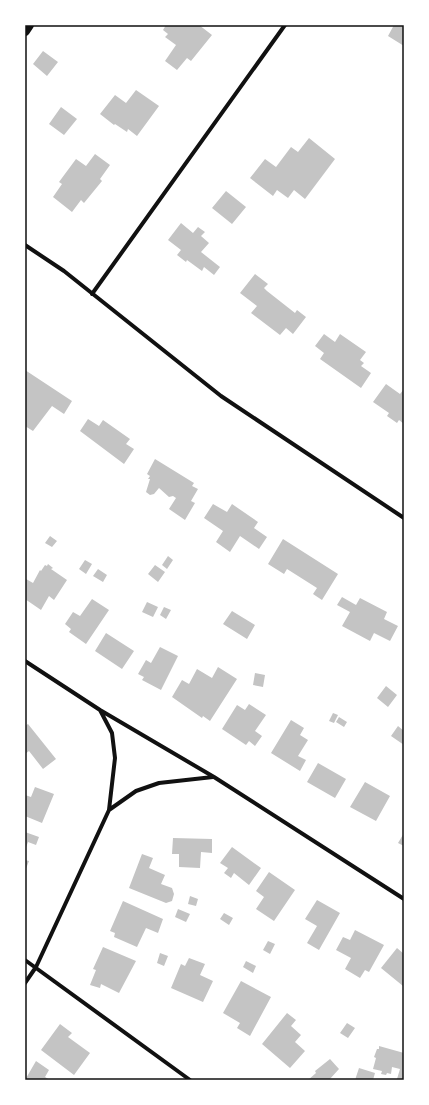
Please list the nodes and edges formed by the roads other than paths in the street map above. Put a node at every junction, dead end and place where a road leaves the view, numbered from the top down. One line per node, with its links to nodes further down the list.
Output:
1 (29, 25): 3 (main road)
2 (285, 25): 5 (street)
3 (25, 31)
4 (25, 245): 5 (street)
5 (92, 294): 6 (street)
6 (404, 518)
7 (25, 661): 8 (street)
8 (100, 710): 9 (street); 10 (street)
9 (214, 777): 10 (street); 11 (street)
10 (109, 810): 13 (street)
11 (404, 899)
12 (25, 960): 13 (street)
13 (36, 967): 14 (street); 15 (street)
14 (25, 983)
15 (190, 1080)

